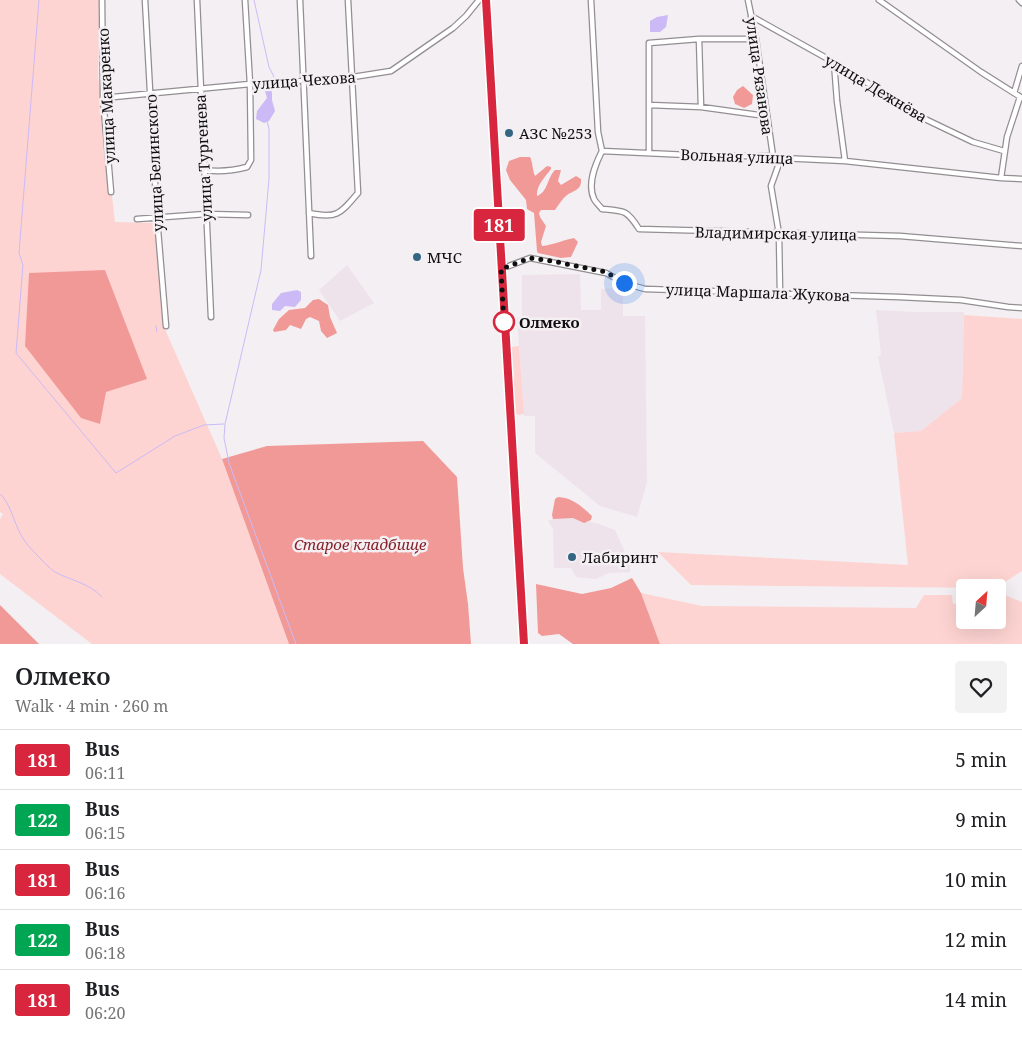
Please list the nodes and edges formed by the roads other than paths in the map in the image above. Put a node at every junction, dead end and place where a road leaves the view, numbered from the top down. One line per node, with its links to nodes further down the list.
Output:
1 (102, 0): 25 (street, улица Макаренко)
2 (144, 0): 24 (street, улица Белинского)
3 (197, 0): 22 (street, улица Тургенева)
4 (245, 0): 21 (street)
5 (300, 0): 20 (street)
6 (348, 0): 19 (street)
7 (479, 0): 19 (street, улица Чехова)
8 (486, 0): 48 (main road)
9 (591, 0): 30 (street)
10 (748, 0): 14 (street, улица Рязанова)
11 (879, 0): 23 (street)
12 (1019, 0): 13 (street)
13 (1022, 2)
14 (751, 16): 16 (street, улица Рязанова); 17 (street, улица Дежнёва)
15 (699, 39): 16 (street); 27 (street); 28 (street)
16 (756, 39): 29 (street, улица Рязанова)
17 (834, 62): 31 (street, улица Дежнёва); 35 (street)
18 (1022, 66): 23 (street)
19 (353, 77): 20 (street, улица Чехова); 40 (street)
20 (303, 81): 21 (street, улица Чехова); 40 (street)
21 (250, 84): 22 (street, улица Чехова); 36 (street)
22 (200, 90): 24 (street, улица Чехова); 36 (street, улица Тургенева)
23 (1014, 93): 26 (street)
24 (150, 94): 25 (street, улица Чехова); 44 (street, улица Белинского)
25 (103, 98): 39 (street, улица Макаренко)
26 (1021, 98): 31 (street)
27 (649, 105): 28 (street); 32 (street)
28 (701, 107): 29 (street)
29 (766, 116): 33 (street, улица Рязанова)
30 (602, 151): 32 (street, Вольная улица); 45 (street, Владимирская улица)
31 (1004, 151): 37 (street)
32 (649, 152): 33 (street, Вольная улица)
33 (772, 156): 34 (street, улица Рязанова)
34 (781, 158): 35 (street, Вольная улица); 45 (street)
35 (846, 161): 37 (street, Вольная улица)
36 (204, 170): 41 (street, улица Тургенева)
37 (1001, 178): 38 (street, Вольная улица)
38 (1022, 179)
39 (111, 192)
40 (309, 212): 47 (street)
41 (206, 214): 42 (street); 44 (street); 51 (street, улица Тургенева)
42 (248, 215)
43 (137, 218): 44 (street)
44 (157, 218): 52 (street, улица Белинского)
45 (779, 234): 46 (street, Владимирская улица); 49 (street)
46 (1022, 246)
47 (311, 256)
48 (501, 269): 49 (street, улица Маршала Жукова); 53 (main road)
49 (780, 293): 50 (street, улица Маршала Жукова)
50 (1022, 308)
51 (211, 317)
52 (166, 326)
53 (524, 644)

